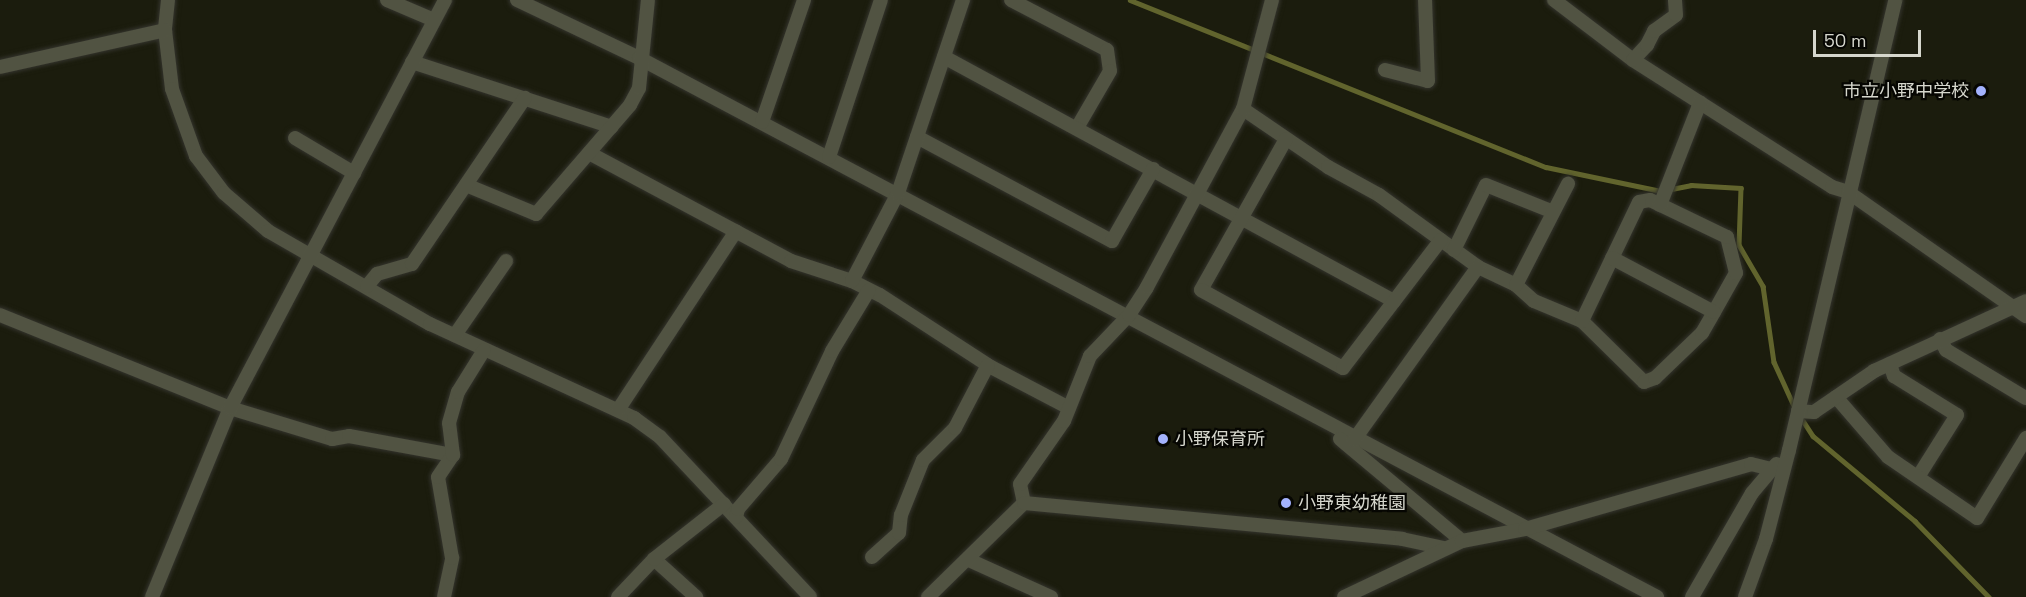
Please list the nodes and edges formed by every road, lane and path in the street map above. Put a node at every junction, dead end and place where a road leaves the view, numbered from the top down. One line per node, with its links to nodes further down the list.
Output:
1 (168, 0): 16 (street)
2 (387, 0): 15 (street)
3 (445, 0): 15 (street)
4 (518, 0): 18 (street)
5 (648, 0): 18 (street)
6 (804, 0): 26 (street)
7 (881, 0): 33 (street)
8 (963, 0): 17 (street)
9 (1011, 0): 28 (street)
10 (1272, 0): 25 (street)
11 (1425, 0): 22 (street)
12 (1554, 0): 19 (street)
13 (1675, 0): 19 (street)
14 (1895, 0): 38 (street)
15 (434, 20): 20 (street)
16 (165, 30): 21 (street); 47 (street)
17 (944, 57): 28 (street); 29 (street)
18 (639, 58): 26 (street); 27 (street)
19 (1633, 60): 24 (street)
20 (412, 62): 23 (street); 35 (street)
21 (0, 67)
22 (1384, 70)
23 (525, 98): 27 (street); 37 (street)
24 (1700, 103): 38 (street); 41 (street)
25 (1243, 109): 31 (street); 40 (street)
26 (762, 122): 33 (street)
27 (612, 127): 32 (street)
28 (1077, 128): 34 (street)
29 (917, 137): 34 (street); 39 (street)
30 (295, 138): 35 (street)
31 (1286, 139): 43 (street); 45 (street)
32 (589, 153): 37 (street); 44 (street)
33 (829, 157): 39 (street)
34 (1153, 169): 40 (street)
35 (354, 174): 47 (street)
36 (1568, 184): 42 (street)
37 (466, 185): 53 (street)
38 (1848, 192): 57 (street); 73 (street)
39 (898, 194): 51 (street); 60 (street)
40 (1197, 194): 43 (street); 60 (street)
41 (1660, 205): 48 (street); 58 (street)
42 (1553, 212): 46 (street); 52 (street)
43 (1242, 218): 55 (street); 55 (street)
44 (736, 231): 51 (street); 72 (street)
45 (1441, 240): 46 (street); 55 (street)
46 (1454, 250): 50 (street)
47 (311, 256): 53 (street); 70 (street)
48 (1612, 258): 58 (street); 62 (street)
49 (506, 261): 63 (street)
50 (1478, 267): 52 (street); 76 (street)
51 (852, 281): 54 (street)
52 (1516, 285): 62 (street)
53 (367, 286): 63 (street)
54 (869, 290): 67 (street); 83 (street)
55 (1394, 301)
56 (2026, 301): 57 (street)
57 (2010, 308): 61 (street); 64 (street)
58 (1714, 312): 62 (street)
59 (0, 315): 70 (street)
60 (1129, 315): 71 (street); 74 (street)
61 (2026, 316)
62 (1582, 321)
63 (455, 335): 65 (street)
64 (1940, 339): 66 (street); 69 (street)
65 (484, 350): 72 (street); 78 (street)
66 (1890, 364): 68 (street); 80 (street)
67 (988, 365): 71 (street); 87 (street)
68 (1836, 397): 73 (street); 80 (street)
69 (2026, 398)
70 (230, 408): 78 (street); 90 (street)
71 (1070, 408): 81 (street)
72 (618, 410): 82 (street)
73 (1797, 411): 77 (street)
74 (1320, 422): 76 (street); 85 (street)
75 (2026, 438): 80 (street)
76 (1354, 440): 84 (street)
77 (1789, 450): 79 (street); 100 (street)
78 (453, 455): 91 (street)
79 (1771, 469): 84 (street); 99 (street)
80 (1918, 477)
81 (1024, 503): 86 (street); 89 (street)
82 (724, 504): 83 (street); 88 (street)
83 (736, 517): 94 (street)
84 (1526, 529): 85 (street); 98 (street)
85 (1462, 541): 86 (street)
86 (1444, 548): 97 (street)
87 (872, 557)
88 (654, 559): 92 (street); 93 (street)
89 (969, 560): 95 (street); 96 (street)
90 (152, 597)
91 (444, 597)
92 (618, 597)
93 (696, 597)
94 (810, 597)
95 (928, 597)
96 (1051, 597)
97 (1344, 597)
98 (1657, 597)
99 (1692, 597)
100 (1744, 597)

